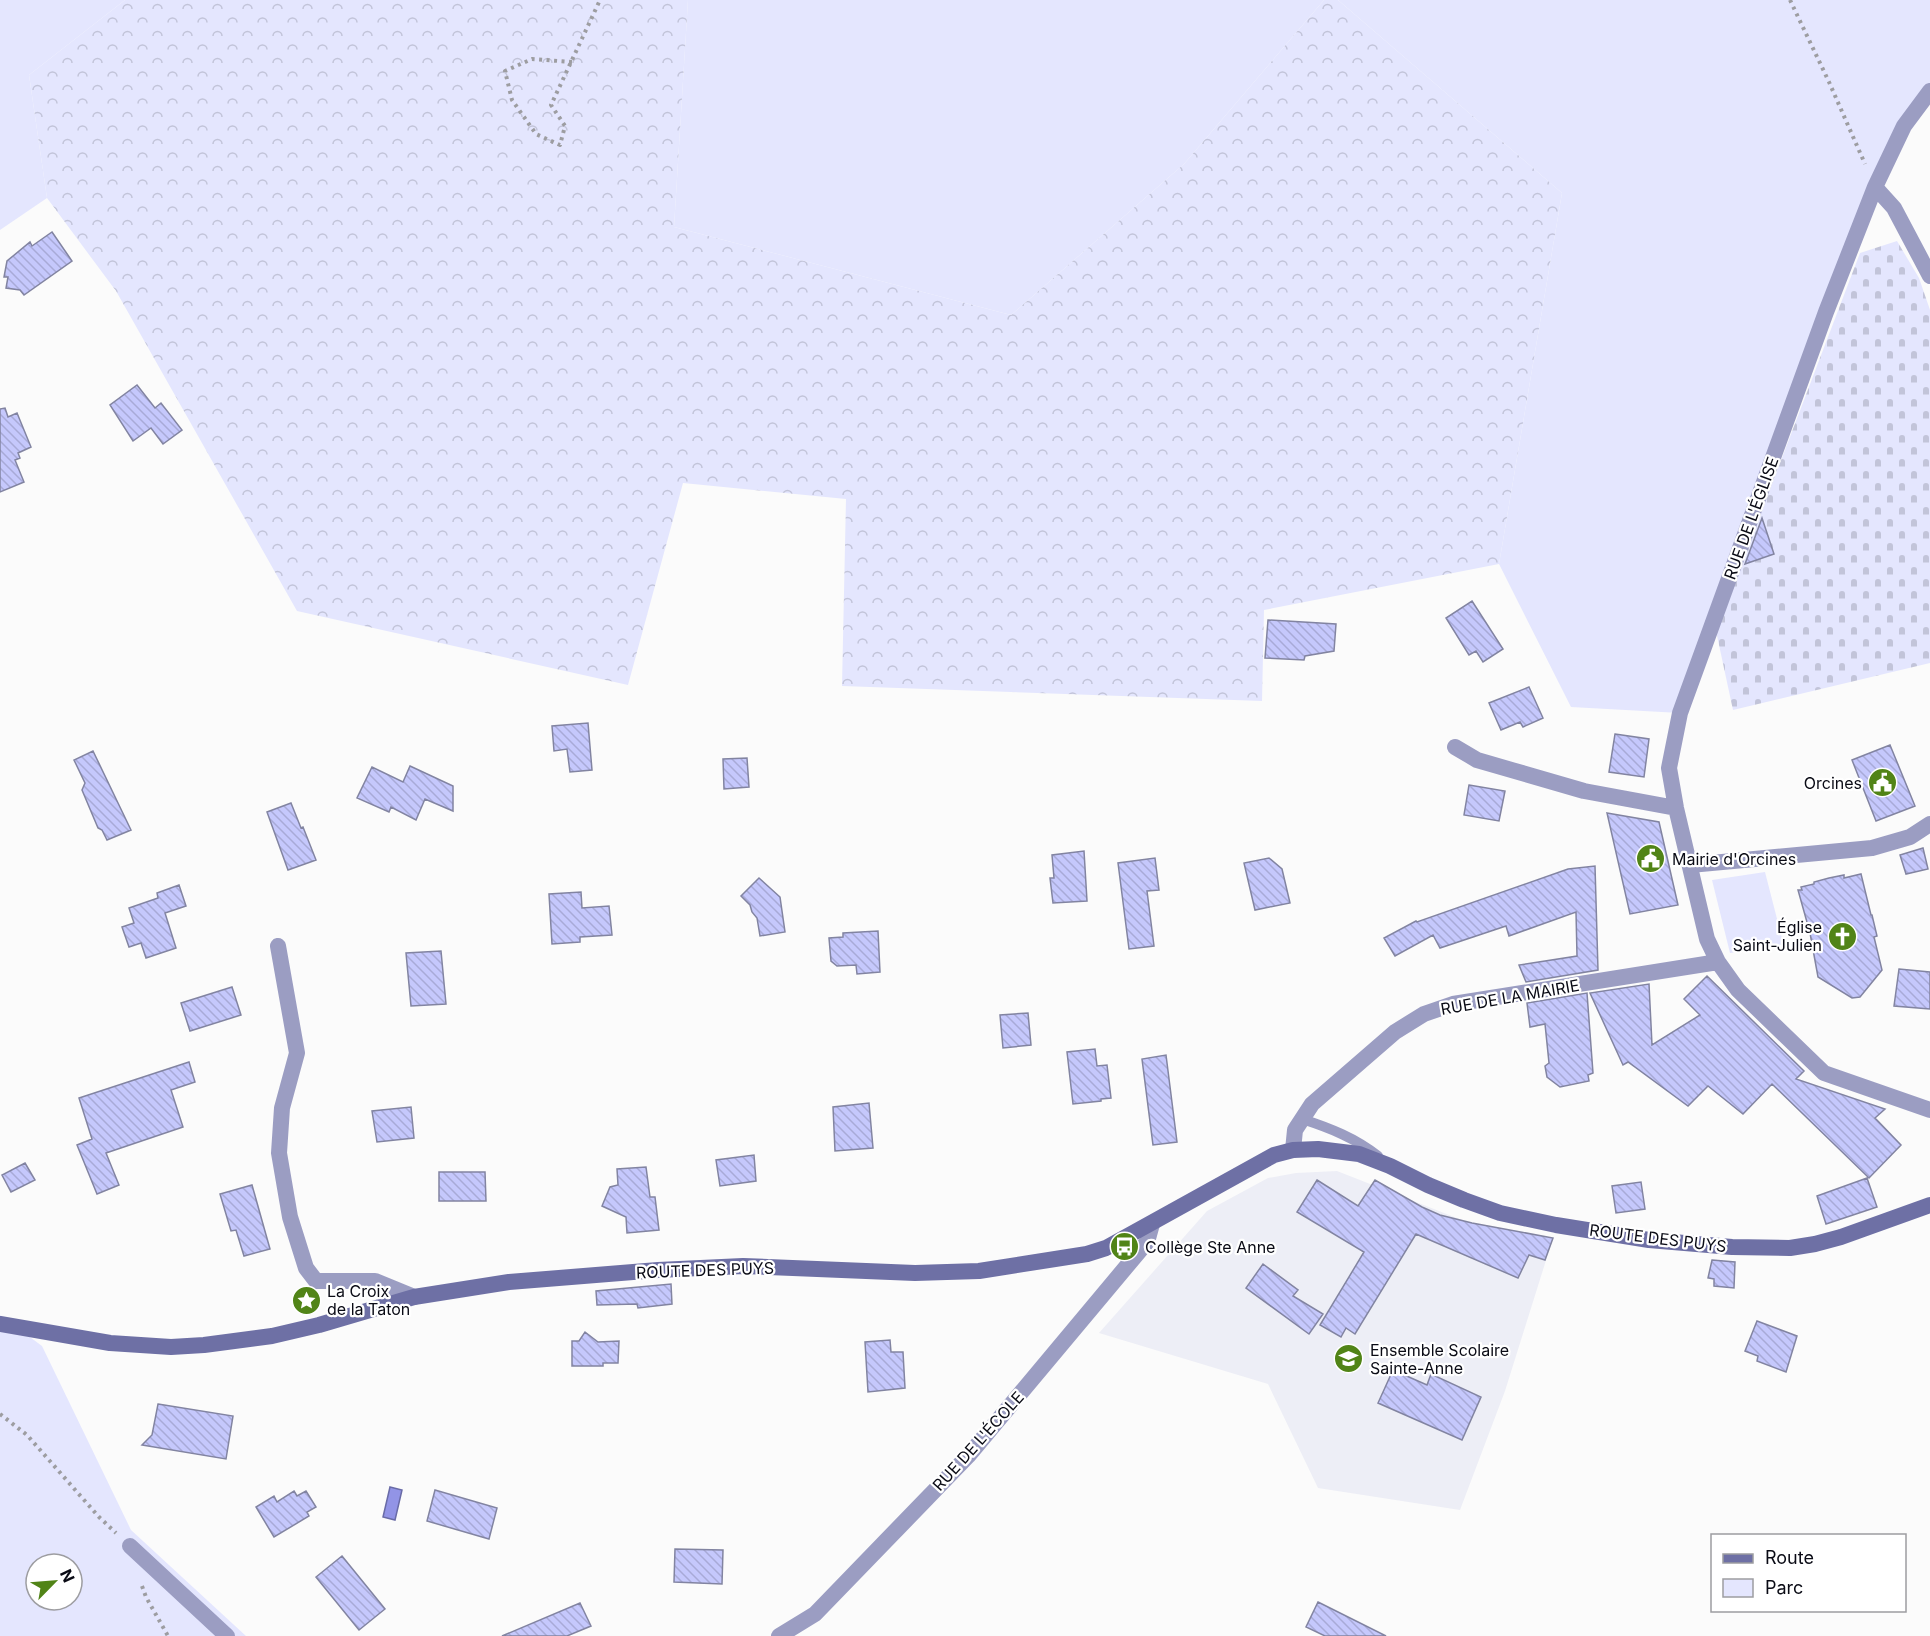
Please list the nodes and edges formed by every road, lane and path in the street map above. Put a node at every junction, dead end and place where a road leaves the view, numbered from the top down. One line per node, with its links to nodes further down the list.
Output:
1 (600, 0): 3 (path)
2 (1790, 0): 5 (path)
3 (572, 62): 3 (path)
4 (1930, 92): 5 (street, RUE DE L'ÉGLISE)
5 (1875, 186): 6 (street); 8 (street, RUE DE L'ÉGLISE)
6 (1930, 276)
7 (1455, 747): 8 (street)
8 (1677, 808): 10 (street, RUE DE L'ÉGLISE)
9 (1930, 824): 10 (street)
10 (1690, 866): 12 (street, RUE DE L'ÉGLISE)
11 (278, 946): 19 (street)
12 (1718, 962): 13 (street, RUE DE L'ÉGLISE); 14 (street, RUE DE LA MAIRIE)
13 (1930, 1110)
14 (1302, 1119): 15 (street, RUE DE LA MAIRIE); 16 (lane, ROUTE DES PUYS)
15 (1293, 1150): 16 (main road, ROUTE DES PUYS); 18 (main road, ROUTE DES PUYS)
16 (1390, 1166): 17 (main road, ROUTE DES PUYS)
17 (1930, 1205)
18 (1152, 1224): 19 (main road, ROUTE DES PUYS); 25 (street, RUE DE L'ÉCOLE)
19 (414, 1297): 20 (main road, ROUTE DES PUYS)
20 (0, 1324)
21 (0, 1414): 22 (path)
22 (130, 1546): 23 (path); 24 (street)
23 (168, 1636)
24 (227, 1636)
25 (779, 1636)

